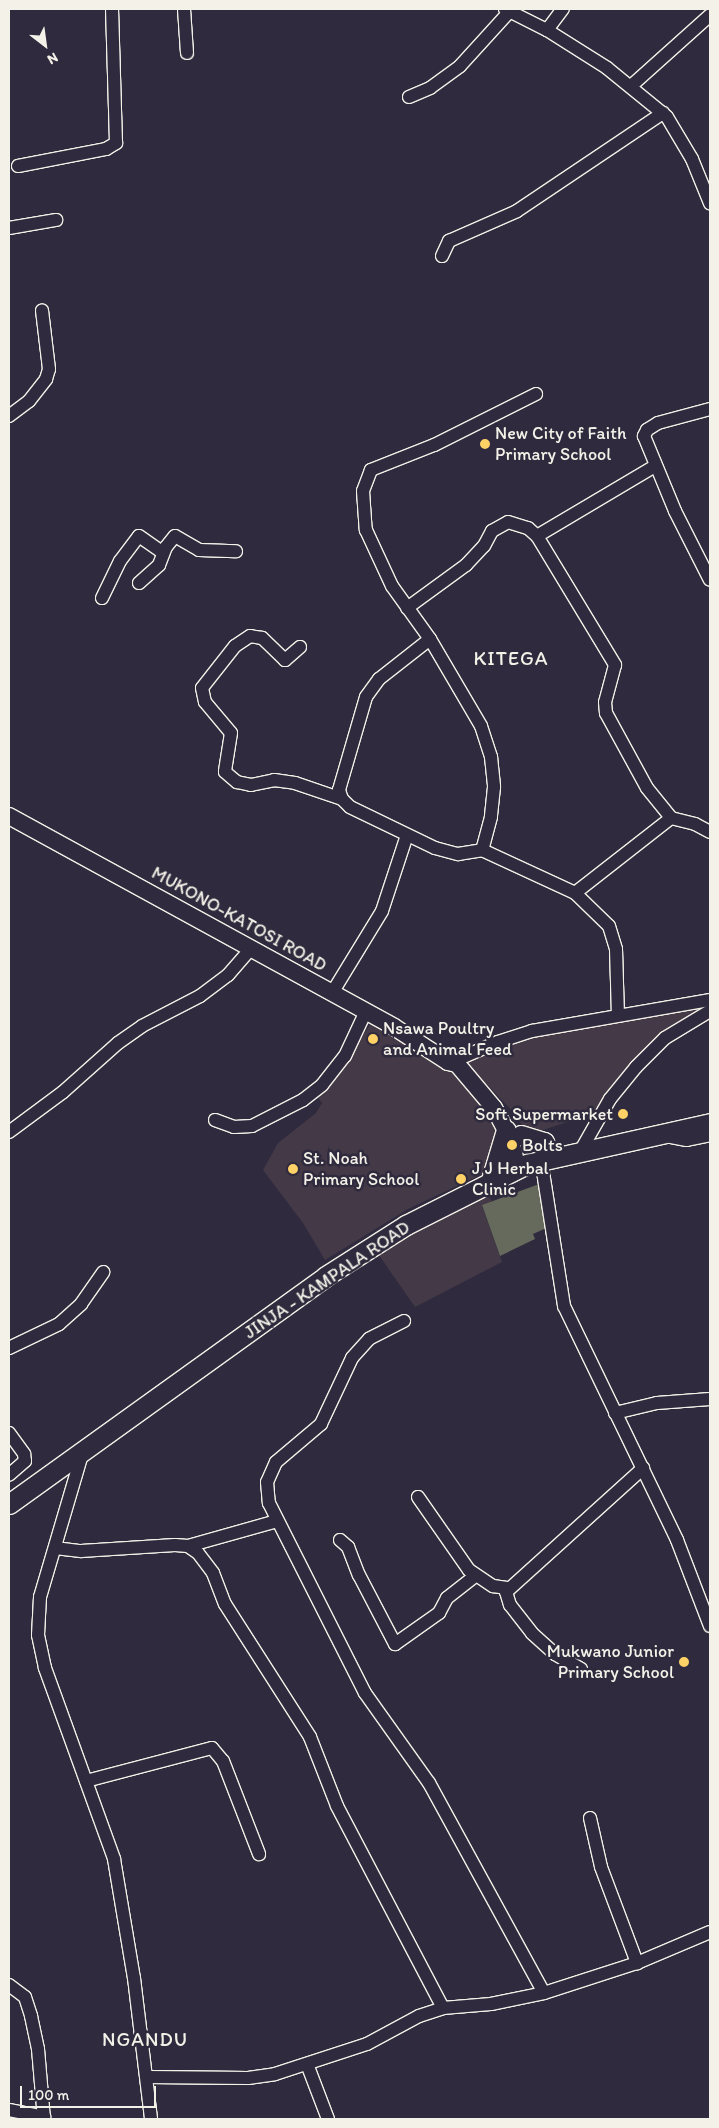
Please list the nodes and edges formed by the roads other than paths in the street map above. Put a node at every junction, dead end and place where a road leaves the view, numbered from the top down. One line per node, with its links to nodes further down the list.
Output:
1 (112, 9): 11 (street)
2 (184, 9): 7 (street)
3 (563, 9): 6 (street)
4 (507, 10): 6 (street); 9 (street)
5 (710, 15): 8 (street)
6 (547, 30): 8 (street)
7 (187, 53)
8 (631, 86): 10 (street)
9 (409, 97)
10 (663, 113): 12 (street); 15 (street)
11 (18, 166)
12 (710, 203)
13 (56, 220): 14 (street)
14 (9, 228)
15 (442, 256)
16 (42, 310): 19 (street)
17 (536, 394): 27 (street)
18 (710, 409): 20 (street)
19 (9, 416)
20 (655, 466): 21 (street); 24 (street)
21 (537, 536): 27 (street); 32 (street)
22 (236, 551): 23 (street)
23 (163, 553): 25 (street); 26 (street)
24 (710, 580)
25 (139, 583)
26 (102, 598)
27 (407, 608): 28 (street)
28 (430, 639): 30 (street); 35 (street)
29 (300, 647): 30 (street)
30 (342, 799): 34 (street)
31 (9, 816): 37 (main road, MUKONO-KATOSI ROAD)
32 (671, 818): 33 (street); 36 (street)
33 (710, 832)
34 (407, 835): 35 (street); 38 (street)
35 (482, 850): 36 (street)
36 (575, 893): 42 (street)
37 (250, 950): 38 (main road, MUKONO-KATOSI ROAD); 46 (street)
38 (332, 993): 40 (main road, MUKONO-KATOSI ROAD)
39 (710, 1000): 42 (street)
40 (366, 1011): 43 (main road, MUKONO-KATOSI ROAD); 44 (street)
41 (710, 1011): 50 (street)
42 (618, 1015): 43 (street)
43 (455, 1061): 47 (main road, MUKONO-KATOSI ROAD)
44 (214, 1120)
45 (710, 1123): 48 (highway, JINJA - KAMPALA ROAD)
46 (9, 1132)
47 (513, 1133): 51 (main road, MUKONO-KATOSI ROAD); 51 (highway); 52 (highway)
48 (654, 1134): 49 (street); 50 (highway, JINJA - KAMPALA ROAD)
49 (710, 1135)
50 (581, 1150): 51 (highway, JINJA - KAMPALA ROAD)
51 (534, 1162): 52 (highway, JINJA - KAMPALA ROAD); 57 (street)
52 (490, 1180): 59 (highway, JINJA - KAMPALA ROAD)
53 (103, 1272): 55 (street)
54 (404, 1320): 64 (street)
55 (9, 1348)
56 (710, 1399): 57 (street)
57 (615, 1413): 60 (street)
58 (9, 1433): 61 (street)
59 (83, 1451): 63 (highway, JINJA - KAMPALA ROAD); 67 (street)
60 (643, 1468): 69 (street); 70 (street)
61 (9, 1475)
62 (418, 1497): 68 (street)
63 (9, 1504)
64 (277, 1521): 66 (street); 78 (street)
65 (340, 1540): 68 (street)
66 (188, 1546): 67 (street); 79 (street)
67 (55, 1548): 72 (street)
68 (475, 1576): 69 (street)
69 (507, 1588): 71 (street)
70 (710, 1626)
71 (581, 1669)
72 (86, 1782): 74 (street); 81 (street)
73 (590, 1818): 76 (street)
74 (259, 1854)
75 (710, 1932): 76 (street)
76 (637, 1964): 78 (street)
77 (9, 1985): 83 (street)
78 (544, 1993): 79 (street)
79 (443, 2008): 80 (street)
80 (307, 2064): 81 (street); 85 (street)
81 (148, 2077): 84 (street)
82 (9, 2110): 83 (street)
83 (44, 2118)
84 (151, 2119)
85 (328, 2119)

